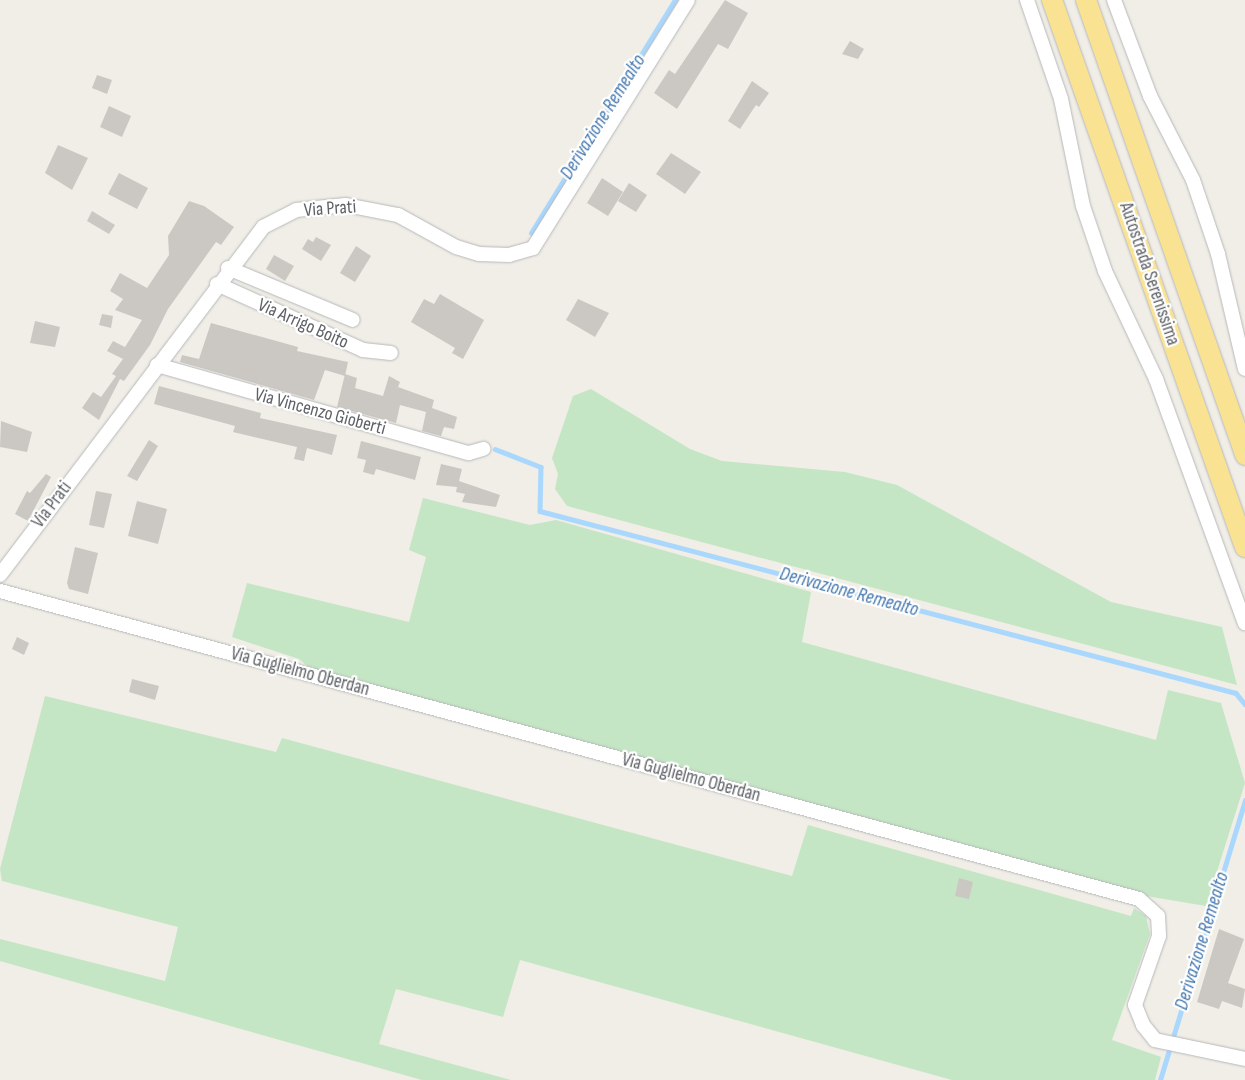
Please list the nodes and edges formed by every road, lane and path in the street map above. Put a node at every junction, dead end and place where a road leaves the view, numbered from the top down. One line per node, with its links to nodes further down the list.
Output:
1 (688, 0): 6 (street, Via Prati)
2 (1027, 0): 10 (street)
3 (1052, 0): 16 (highway, Autostrada Serenissima)
4 (1086, 0): 15 (highway, Autostrada Serenissima)
5 (1114, 0): 13 (street)
6 (228, 268): 7 (street, Via Prati); 9 (street)
7 (217, 284): 11 (street, Via Arrigo Boito); 12 (street, Via Prati)
8 (1128, 303): 10 (street)
9 (353, 320)
10 (1126, 321): 19 (street)
11 (391, 353)
12 (157, 365): 14 (street, Via Vincenzo Gioberti); 17 (street, Via Prati)
13 (1245, 369)
14 (483, 449)
15 (1245, 455)
16 (1245, 547)
17 (0, 575)
18 (0, 591): 20 (street, Via Guglielmo Oberdan)
19 (1245, 623)
20 (1245, 1059)

